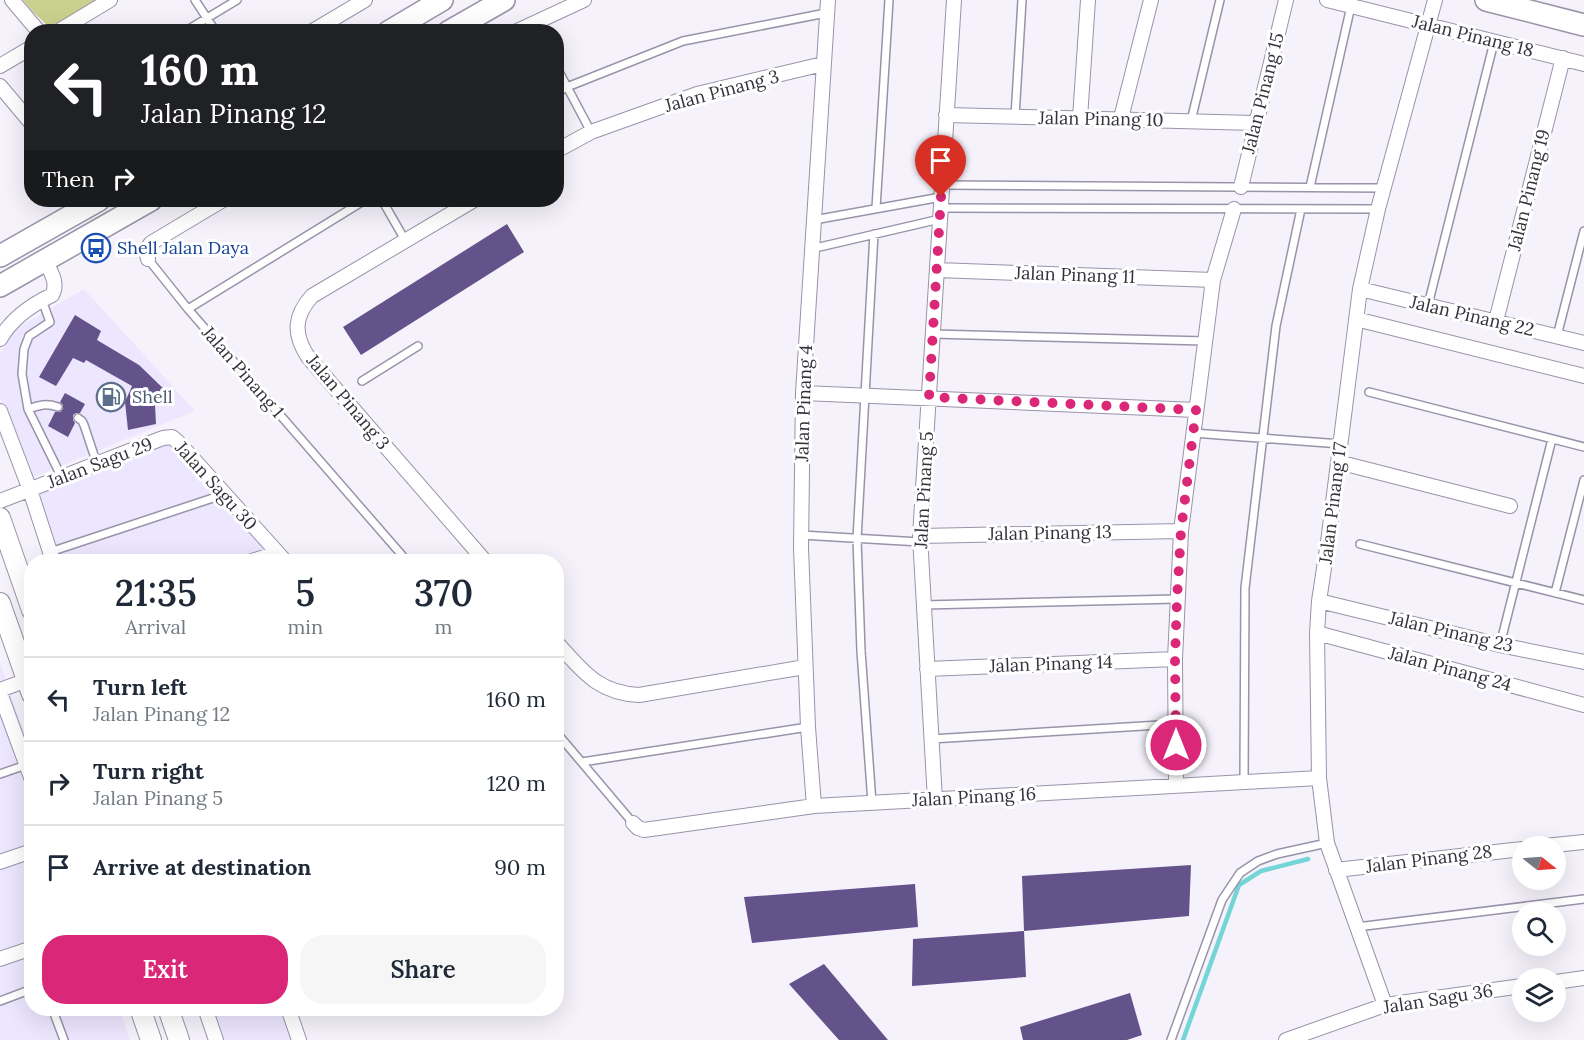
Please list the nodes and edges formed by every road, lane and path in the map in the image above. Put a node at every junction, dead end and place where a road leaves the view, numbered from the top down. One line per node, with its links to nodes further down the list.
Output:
1 (12, 0): 22 (street)
2 (110, 0): 23 (street)
3 (195, 0): 21 (lane)
4 (237, 0): 21 (lane)
5 (365, 0): 26 (street)
6 (442, 0): 27 (main road)
7 (504, 0): 28 (main road)
8 (584, 0): 29 (street)
9 (889, 0): 61 (lane)
10 (954, 0): 43 (street, Jalan Pinang 5)
11 (1022, 0): 44 (lane)
12 (1089, 0): 45 (street)
13 (1151, 0): 46 (street)
14 (1220, 0): 47 (lane)
15 (1286, 0): 48 (street, Jalan Pinang 15)
16 (1327, 0): 19 (street, Jalan Pinang 18)
17 (1435, 0): 30 (street, Jalan Pinang 17)
18 (1486, 0): 31 (main road)
19 (1351, 6): 30 (street, Jalan Pinang 18); 52 (lane)
20 (827, 7): 35 (street, Jalan Pinang 4); 40 (lane)
21 (207, 18): 24 (lane); 25 (lane)
22 (32, 24)
23 (70, 24)
24 (197, 24)
25 (211, 24)
26 (324, 24)
27 (402, 24)
28 (462, 24)
29 (541, 24)
30 (1428, 25): 32 (street, Jalan Pinang 18); 53 (street, Jalan Pinang 17)
31 (1584, 25)
32 (1494, 42): 34 (street, Jalan Pinang 18); 80 (lane)
33 (24, 52): 37 (street)
34 (1563, 58): 36 (street, Jalan Pinang 18); 83 (street, Jalan Pinang 19)
35 (823, 64): 49 (street, Jalan Pinang 3); 65 (street, Jalan Pinang 4)
36 (1584, 64)
37 (0, 66)
38 (564, 81): 40 (lane)
39 (0, 86): 42 (street)
40 (567, 87): 41 (lane); 49 (lane)
41 (564, 89)
42 (24, 114)
43 (946, 115): 44 (street, Jalan Pinang 10); 54 (street, Jalan Pinang 5)
44 (1015, 117): 45 (street, Jalan Pinang 10)
45 (1080, 118): 46 (street, Jalan Pinang 10)
46 (1121, 118): 47 (street, Jalan Pinang 10)
47 (1191, 121): 48 (street, Jalan Pinang 10)
48 (1256, 123): 51 (street, Jalan Pinang 15)
49 (591, 132): 50 (street, Jalan Pinang 3)
50 (564, 147)
51 (1241, 187): 52 (lane); 54 (lane)
52 (1310, 187): 53 (lane)
53 (1384, 188): 64 (street, Jalan Pinang 17)
54 (941, 202): 61 (lane); 62 (lane); 68 (lane); 75 (street, Jalan Pinang 5)
55 (87, 207): 67 (main road)
56 (138, 207): 74 (main road)
57 (211, 207): 73 (street, Jalan Pinang 1)
58 (354, 207): 81 (lane)
59 (386, 207): 69 (lane)
60 (462, 207): 69 (street, Jalan Pinang 3)
61 (876, 208): 65 (lane)
62 (1234, 209): 63 (lane); 76 (street)
63 (1301, 209): 64 (lane); 103 (lane)
64 (1378, 209): 78 (street, Jalan Pinang 17)
65 (813, 220): 71 (street, Jalan Pinang 4)
66 (1584, 231): 85 (lane)
67 (44, 232): 70 (main road); 72 (main road)
68 (874, 234): 71 (lane); 94 (lane)
69 (405, 240): 125 (street, Jalan Pinang 3)
70 (0, 242)
71 (811, 249): 93 (street, Jalan Pinang 4)
72 (0, 256)
73 (148, 258): 81 (lane, Jalan Pinang 1)
74 (45, 260): 77 (main road); 79 (street)
75 (937, 270): 76 (street, Jalan Pinang 11); 84 (street, Jalan Pinang 5)
76 (1213, 280): 87 (street)
77 (0, 286)
78 (1360, 289): 80 (street, Jalan Pinang 22); 82 (street, Jalan Pinang 17)
79 (42, 300): 86 (street); 97 (lane)
80 (1428, 305): 83 (street, Jalan Pinang 22)
81 (188, 309): 124 (lane, Jalan Pinang 1)
82 (1356, 319): 90 (street); 105 (street, Jalan Pinang 17)
83 (1496, 321): 85 (street, Jalan Pinang 22)
84 (933, 334): 87 (lane); 95 (street, Jalan Pinang 5)
85 (1557, 336): 88 (street, Jalan Pinang 22)
86 (0, 339)
87 (1205, 341): 98 (street)
88 (1584, 343)
89 (418, 346): 91 (lane)
90 (1584, 376)
91 (362, 381)
92 (1369, 392): 104 (lane)
93 (803, 393): 94 (street); 117 (street, Jalan Pinang 4)
94 (864, 395): 95 (street); 118 (lane)
95 (929, 397): 98 (street); 119 (street, Jalan Pinang 5)
96 (58, 407): 97 (lane)
97 (28, 409): 109 (lane)
98 (1196, 410): 101 (street)
99 (0, 411): 111 (street)
100 (78, 418): 108 (lane)
101 (1193, 433): 103 (lane); 116 (street)
102 (172, 437): 108 (street, Jalan Sagu 29); 112 (street, Jalan Sagu 30)
103 (1262, 438): 105 (lane); 154 (lane)
104 (1552, 439): 106 (lane); 126 (lane)
105 (1341, 444): 107 (street, Jalan Pinang 17)
106 (1584, 447)
107 (1338, 462): 114 (street); 131 (street, Jalan Pinang 17)
108 (97, 464): 109 (street, Jalan Sagu 29)
109 (62, 478): 111 (street, Jalan Sagu 29)
110 (1584, 480): 128 (lane)
111 (30, 490): 113 (street, Jalan Sagu 29); 121 (street)
112 (225, 494): 122 (lane); 123 (street, Jalan Sagu 30)
113 (0, 501)
114 (1510, 506)
115 (0, 518): 127 (main road)
116 (1181, 531): 119 (street, Jalan Pinang 13); 129 (street)
117 (801, 536): 118 (lane); 139 (street, Jalan Pinang 4)
118 (857, 538): 119 (lane); 157 (lane)
119 (920, 539): 133 (street, Jalan Pinang 5)
120 (1360, 544): 126 (lane)
121 (51, 554)
122 (60, 554)
123 (278, 554)
124 (401, 554)
125 (479, 554)
126 (1515, 583): 128 (lane); 135 (lane)
127 (24, 587)
128 (1555, 592): 130 (lane)
129 (1177, 599): 133 (lane); 137 (street)
130 (1584, 600)
131 (1319, 601): 134 (street, Jalan Pinang 17); 135 (street, Jalan Pinang 23)
132 (0, 603): 141 (main road)
133 (923, 604): 140 (street, Jalan Pinang 5)
134 (1317, 633): 144 (street, Jalan Pinang 24); 153 (street, Jalan Pinang 17)
135 (1500, 645): 138 (street, Jalan Pinang 23)
136 (564, 651): 139 (street)
137 (1175, 659): 140 (street, Jalan Pinang 14); 145 (street)
138 (1584, 662)
139 (805, 667): 146 (street, Jalan Pinang 4)
140 (927, 669): 147 (street, Jalan Pinang 5)
141 (24, 673)
142 (24, 688): 143 (street)
143 (0, 692): 149 (street)
144 (1584, 705)
145 (1176, 724): 147 (lane); 155 (street)
146 (808, 727): 150 (lane); 158 (street, Jalan Pinang 4)
147 (931, 739): 156 (street, Jalan Pinang 5)
148 (564, 741): 150 (lane)
149 (24, 759)
150 (582, 762): 159 (lane)
151 (24, 766): 152 (lane)
152 (0, 774)
153 (1319, 778): 154 (street, Jalan Pinang 16); 161 (street, Jalan Pinang 17)
154 (1244, 782): 155 (street, Jalan Pinang 16)
155 (1176, 786): 156 (street, Jalan Pinang 16)
156 (935, 800): 157 (street, Jalan Pinang 16)
157 (872, 803): 158 (street, Jalan Pinang 16)
158 (814, 806): 159 (street, Jalan Pinang 16)
159 (633, 823)
160 (1584, 842): 162 (street)
161 (1327, 843): 166 (street, Jalan Pinang 17); 187 (lane)
162 (1566, 844)
163 (1512, 850): 166 (street, Jalan Pinang 28)
164 (24, 854): 165 (street)
165 (0, 862)
166 (1336, 870): 168 (street, Jalan Pinang 17)
167 (1584, 899): 168 (lane)
168 (1357, 928): 176 (street, Jalan Pinang 17)
169 (24, 951): 170 (street)
170 (0, 959)
171 (1584, 978): 172 (street)
172 (1566, 981)
173 (1512, 987): 176 (street, Jalan Sagu 36)
174 (24, 992): 175 (lane)
175 (0, 1001)
176 (1385, 1005): 188 (street, Jalan Sagu 36)
177 (55, 1016): 182 (lane)
178 (143, 1016): 183 (main road)
179 (170, 1016): 184 (main road)
180 (208, 1016): 185 (street)
181 (291, 1016): 186 (street)
182 (64, 1040)
183 (151, 1040)
184 (178, 1040)
185 (216, 1040)
186 (299, 1040)
187 (1171, 1040)
188 (1286, 1040)

